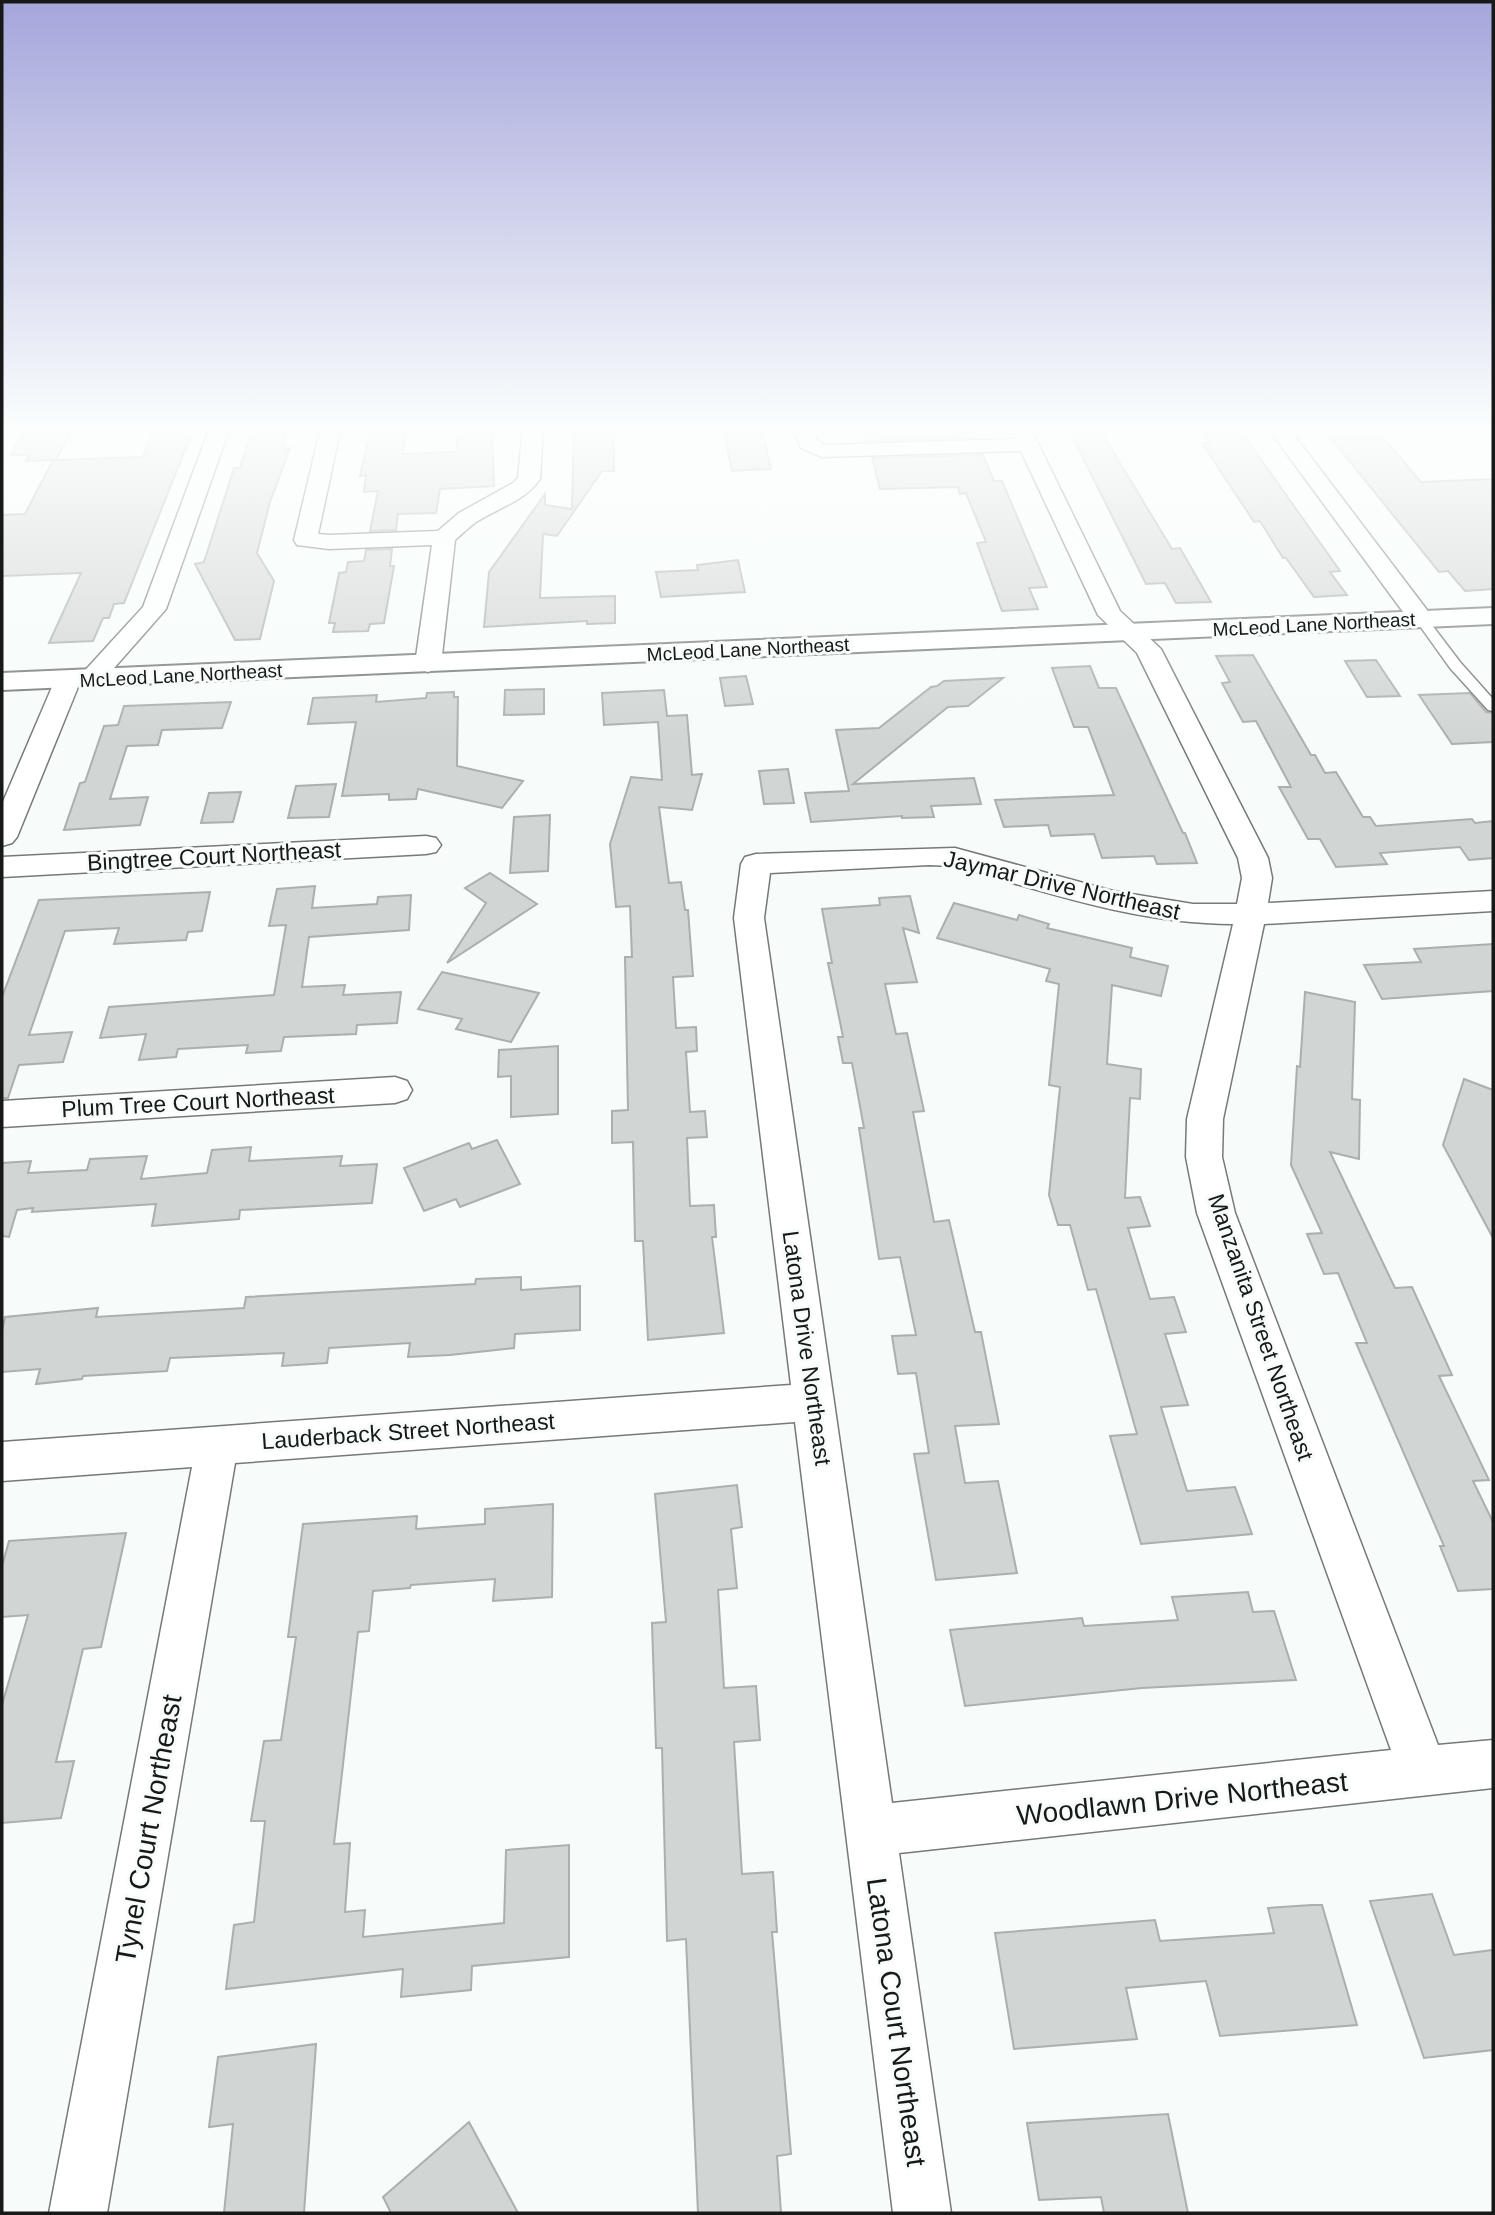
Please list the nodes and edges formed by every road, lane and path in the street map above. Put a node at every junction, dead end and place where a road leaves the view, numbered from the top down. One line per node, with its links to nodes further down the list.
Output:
1 (182, 530): 11 (street)
2 (307, 530): 6 (street)
3 (453, 530): 6 (street)
4 (1069, 530): 9 (street, Manzanita Street Northeast)
5 (1353, 530): 8 (street)
6 (444, 538): 10 (street)
7 (1493, 616): 8 (street, McLeod Lane Northeast)
8 (1420, 619): 9 (street, McLeod Lane Northeast); 13 (lane)
9 (1128, 633): 10 (street, McLeod Lane Northeast); 19 (street, Manzanita Street Northeast)
10 (428, 664): 11 (street, McLeod Lane Northeast)
11 (80, 680): 12 (street, McLeod Lane Northeast); 14 (street)
12 (2, 682)
13 (1493, 707)
14 (2, 837)
15 (426, 845): 17 (street, Bingtree Court Northeast)
16 (756, 864): 19 (street, Jaymar Drive Northeast); 22 (street, Latona Drive Northeast)
17 (2, 867)
18 (1493, 901): 19 (street, Jaymar Drive Northeast)
19 (1251, 914): 26 (street, Manzanita Street Northeast)
20 (395, 1090): 21 (street, Plum Tree Court Northeast)
21 (2, 1114)
22 (814, 1402): 23 (street, Lauderback Street Northeast); 27 (street, Latona Drive Northeast)
23 (217, 1445): 24 (street, Lauderback Street Northeast); 28 (street, Tynel Court Northeast)
24 (2, 1461)
25 (1493, 1764): 26 (street, Woodlawn Drive Northeast)
26 (1423, 1771): 27 (street, Woodlawn Drive Northeast)
27 (871, 1832): 29 (street, Latona Court Northeast)
28 (78, 2213)
29 (922, 2213)

